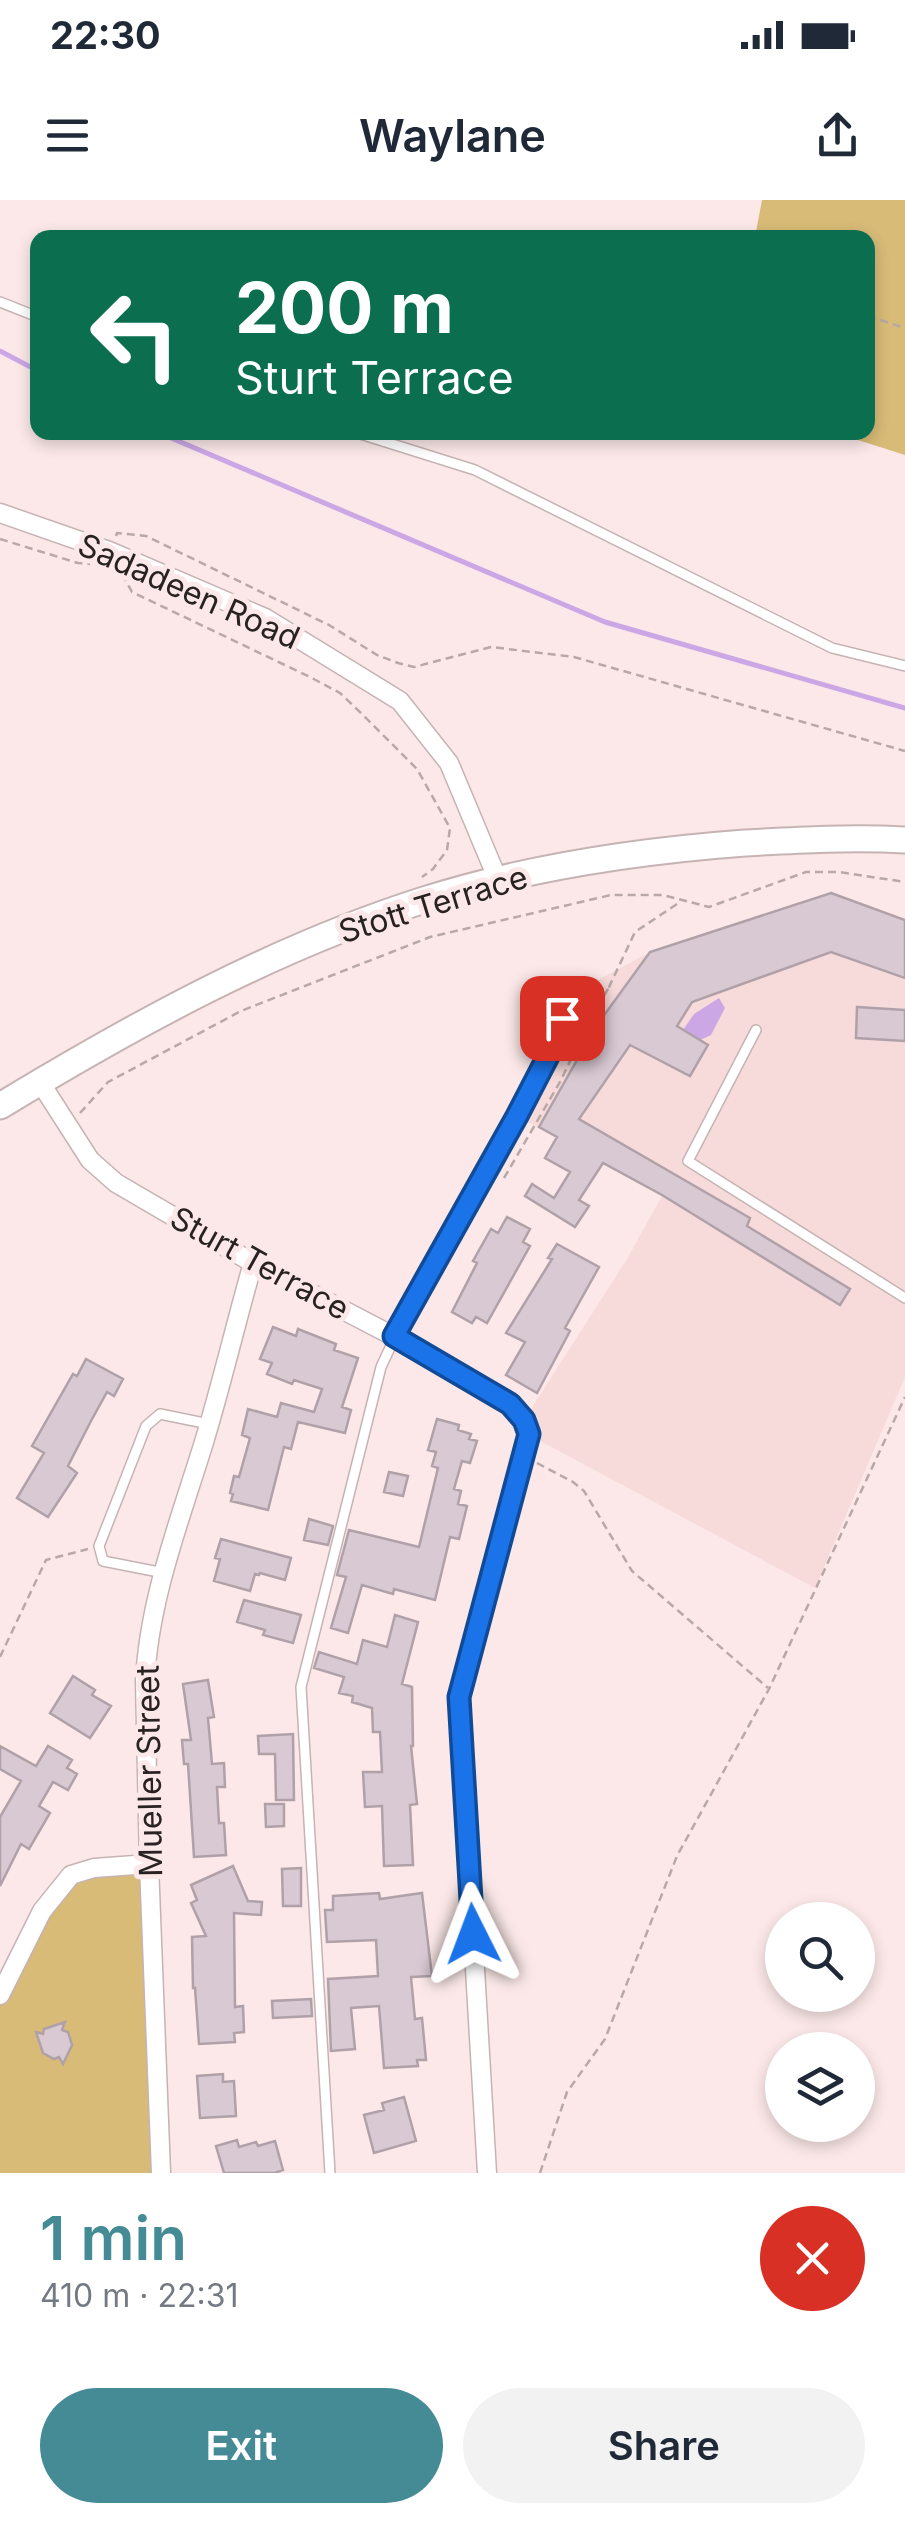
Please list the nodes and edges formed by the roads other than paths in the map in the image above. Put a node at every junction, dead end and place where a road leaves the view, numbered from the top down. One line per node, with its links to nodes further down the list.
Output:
1 (0, 302): 2 (lane)
2 (30, 314)
3 (379, 440): 5 (lane)
4 (0, 512): 7 (street, Sadadeen Road)
5 (905, 666)
6 (905, 840): 7 (main road, Stott Terrace)
7 (498, 880): 10 (main road, Stott Terrace)
8 (567, 997): 14 (street)
9 (756, 1030): 13 (lane)
10 (40, 1082): 11 (main road, Stott Terrace); 12 (street, Sturt Terrace)
11 (0, 1106)
12 (252, 1262): 14 (street, Sturt Terrace); 15 (street, Mueller Street)
13 (905, 1298)
14 (394, 1336): 19 (street, Sturt Terrace); 21 (lane)
15 (209, 1424): 16 (street, Mueller Street); 16 (lane)
16 (164, 1573): 17 (street, Mueller Street)
17 (149, 1864): 18 (street); 20 (street, Mueller Street)
18 (0, 1994)
19 (482, 2172)
20 (162, 2173)
21 (330, 2173)

